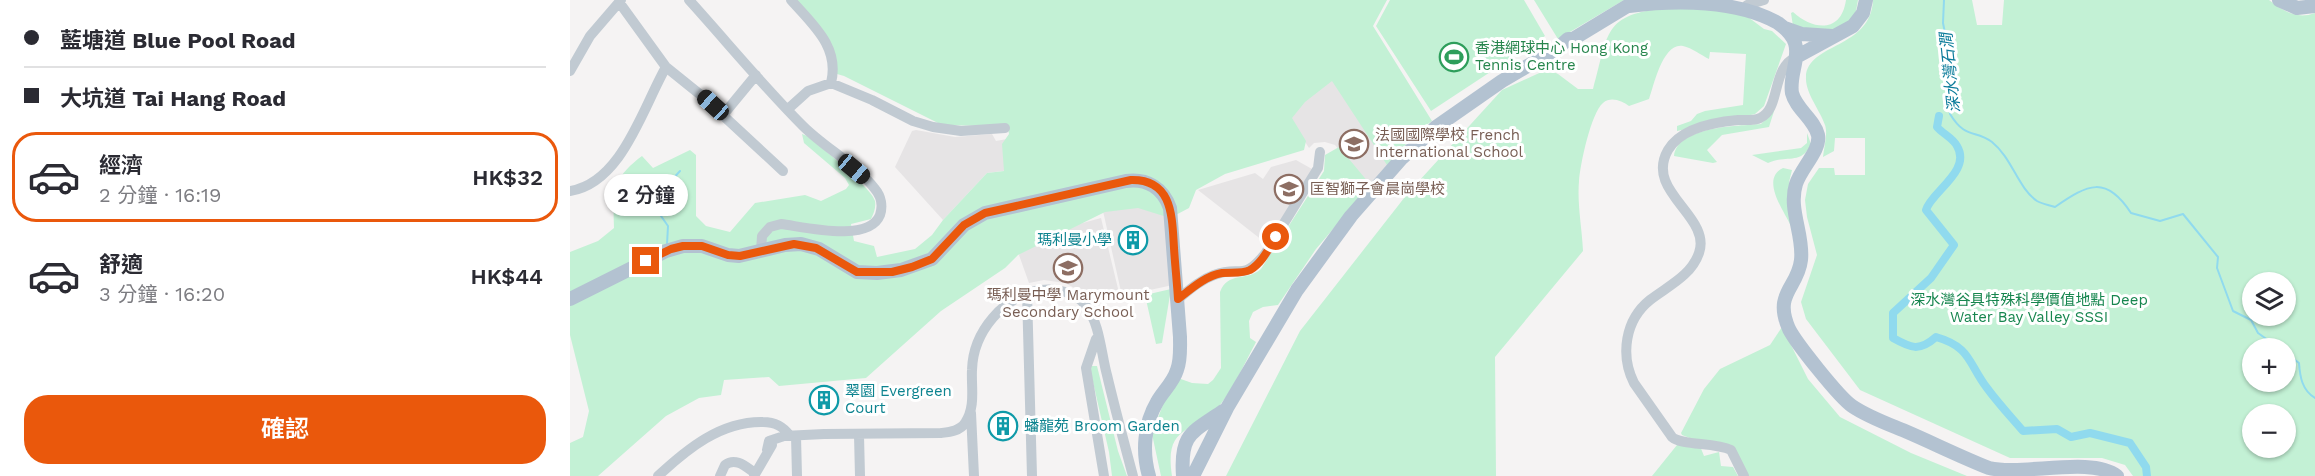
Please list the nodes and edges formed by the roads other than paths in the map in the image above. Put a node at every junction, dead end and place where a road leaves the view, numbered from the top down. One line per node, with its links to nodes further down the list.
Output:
1 (689, 0): 16 (street)
2 (791, 0): 17 (street)
3 (1715, 0): 8 (main road); 9 (main road)
4 (1764, 0): 9 (street)
5 (1866, 0): 11 (main road)
6 (2279, 0): 10 (main road)
7 (620, 1): 14 (street); 15 (street)
8 (1633, 3): 33 (main road)
9 (1747, 5): 12 (main road)
10 (2315, 6)
11 (1833, 36): 12 (main road); 13 (main road)
12 (1798, 37): 13 (main road)
13 (1796, 57): 53 (street); 54 (main road)
14 (666, 68): 19 (street); 23 (street)
15 (570, 70)
16 (756, 75): 18 (street); 19 (street)
17 (831, 83): 18 (street); 20 (street)
18 (788, 109): 24 (street)
19 (723, 115): 22 (street)
20 (1005, 128)
21 (1320, 152): 27 (street)
22 (783, 171)
23 (570, 191)
24 (761, 251): 26 (main road); 27 (main road)
25 (1028, 293): 28 (street); 29 (street); 30 (street)
26 (570, 299)
27 (1178, 299): 50 (main road)
28 (1015, 300): 29 (street); 34 (street)
29 (1029, 322): 47 (street)
30 (1097, 332): 31 (street); 32 (street)
31 (1103, 359): 32 (street); 49 (street)
32 (1086, 371): 48 (street)
33 (1227, 408): 36 (main road); 40 (main road)
34 (970, 412): 35 (street); 39 (street)
35 (964, 424): 37 (street); 39 (street)
36 (1194, 431): 40 (main road); 51 (main road)
37 (859, 435): 38 (street); 45 (street)
38 (793, 436): 41 (street); 42 (street); 44 (street)
39 (973, 436): 46 (street)
40 (1210, 439): 52 (main road)
41 (755, 475): 43 (street)
42 (658, 476)
43 (720, 476)
44 (797, 476)
45 (860, 476)
46 (974, 476)
47 (1032, 476)
48 (1104, 476)
49 (1133, 476)
50 (1149, 476)
51 (1183, 476)
52 (1193, 476)
53 (1744, 476)
54 (2117, 476)

